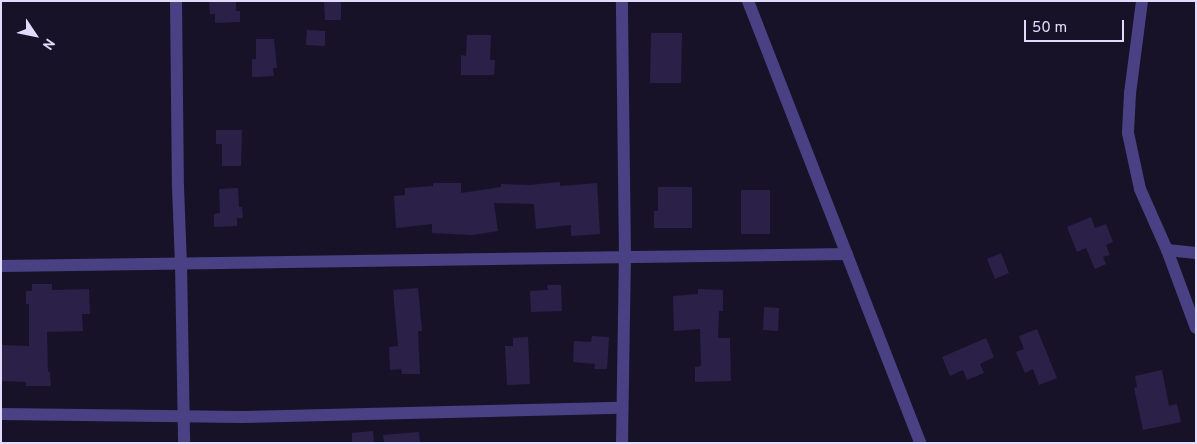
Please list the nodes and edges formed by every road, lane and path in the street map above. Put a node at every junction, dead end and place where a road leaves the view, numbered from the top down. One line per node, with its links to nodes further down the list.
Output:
1 (176, 1): 9 (street)
2 (622, 1): 8 (street)
3 (748, 1): 7 (street)
4 (1142, 1): 5 (street)
5 (1167, 250): 6 (street); 11 (street)
6 (1196, 253)
7 (847, 254): 8 (street); 17 (street)
8 (624, 258): 9 (street); 12 (street)
9 (182, 264): 10 (street); 14 (street)
10 (1, 266)
11 (1196, 328)
12 (621, 408): 14 (street); 16 (street)
13 (1, 414): 14 (street)
14 (184, 415): 15 (street)
15 (184, 443)
16 (622, 443)
17 (920, 443)

